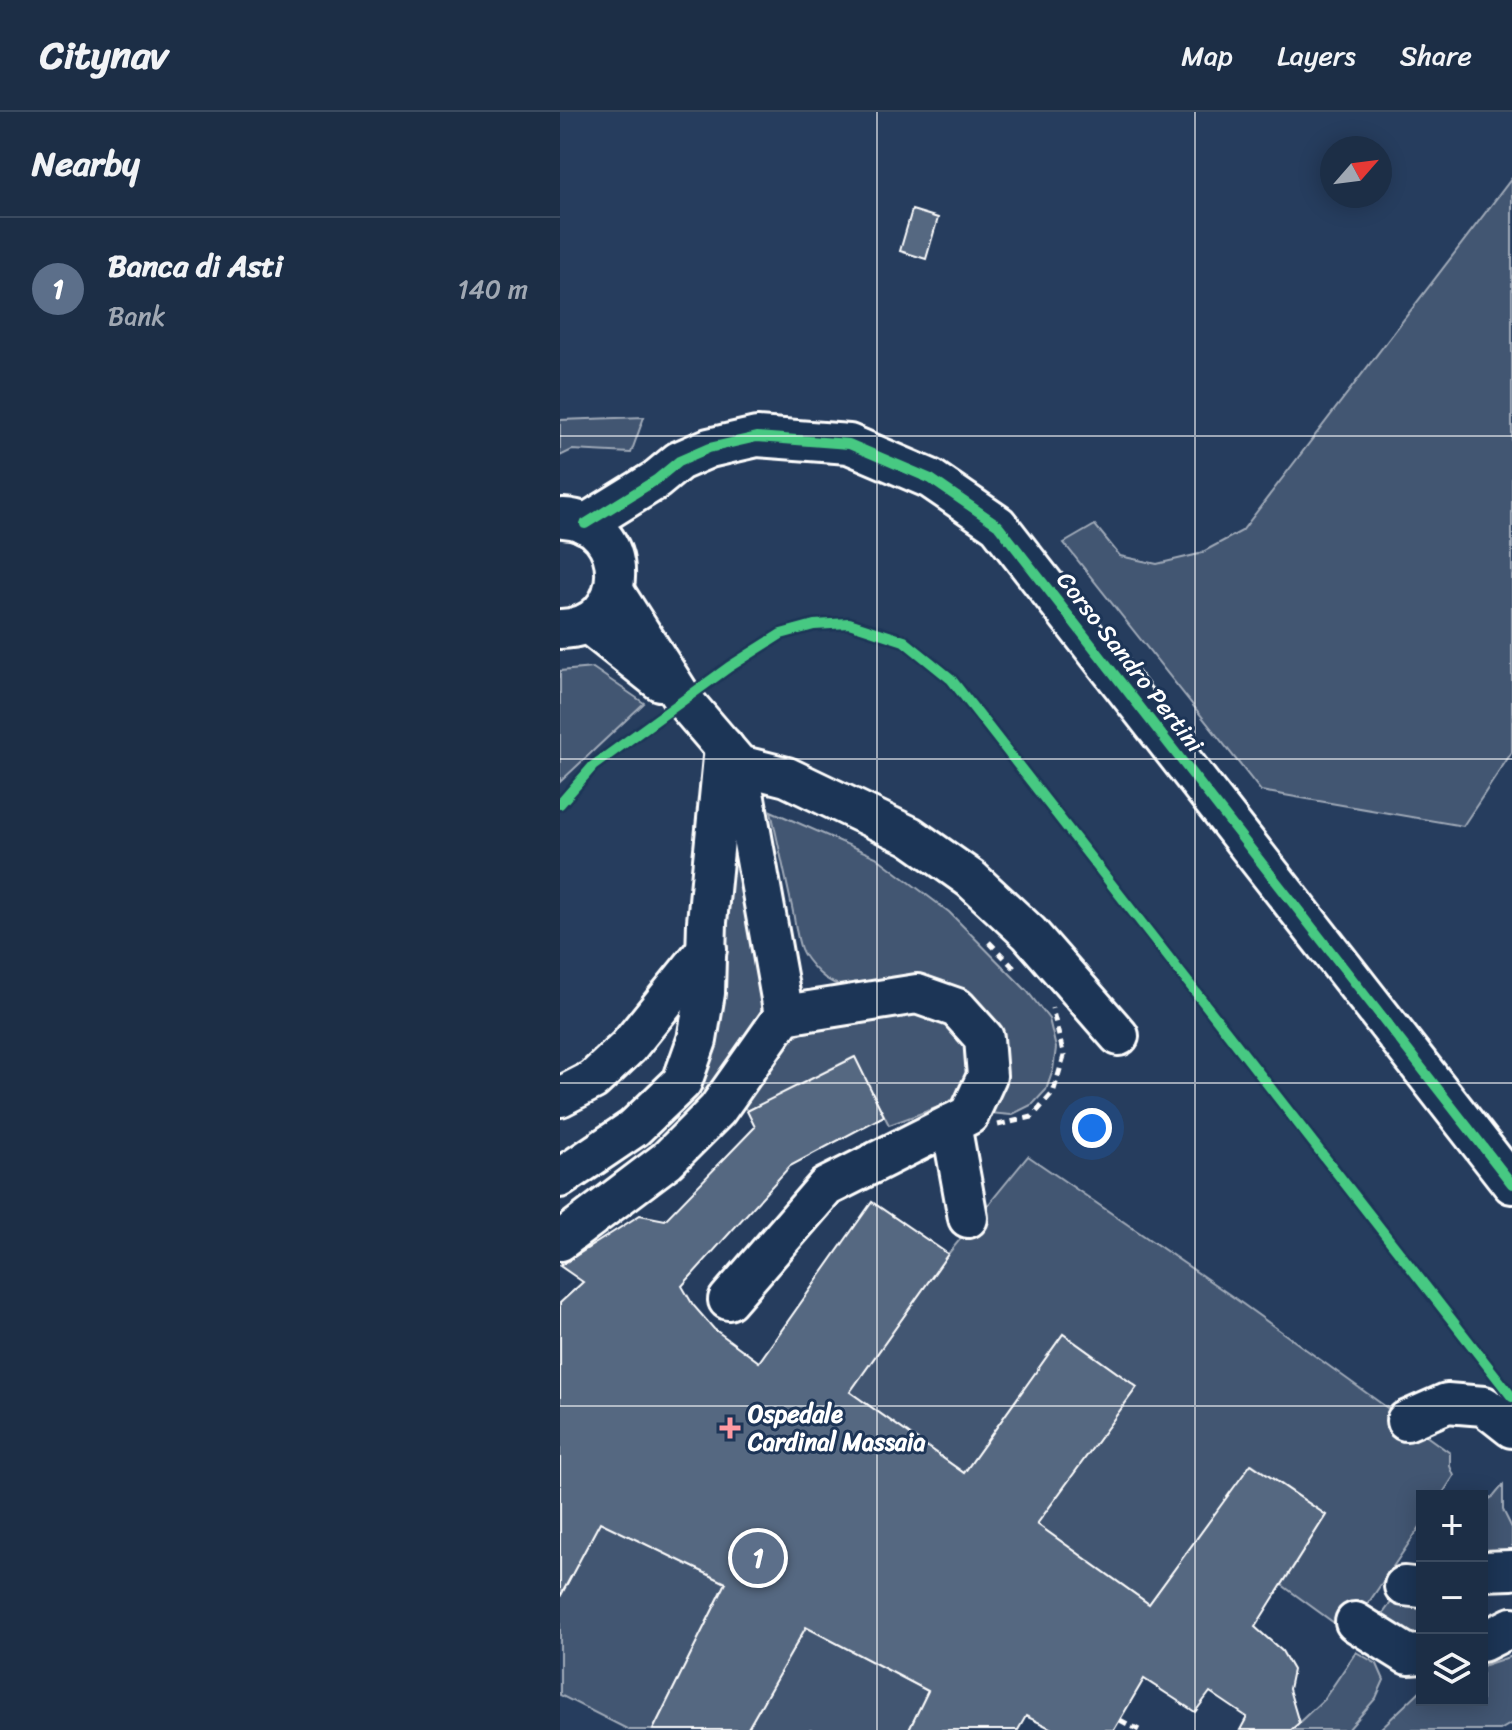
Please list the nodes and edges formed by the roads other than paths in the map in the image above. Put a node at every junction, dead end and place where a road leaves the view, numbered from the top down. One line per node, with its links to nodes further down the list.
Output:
1 (585, 530): 2 (street); 12 (street, Corso Sandro Pertini)
2 (614, 591): 3 (street); 4 (street)
3 (574, 626): 4 (street)
4 (684, 701): 5 (street)
5 (732, 756): 6 (street); 7 (street); 8 (street)
6 (707, 949): 9 (street); 11 (street)
7 (784, 1015): 10 (street); 14 (street)
8 (1119, 1036)
9 (560, 1097)
10 (951, 1124): 13 (street); 15 (street)
11 (560, 1178)
12 (1512, 1184)
13 (968, 1218)
14 (560, 1241)
15 (728, 1300)
16 (1406, 1421): 17 (street)
17 (1512, 1428)
18 (1512, 1570): 19 (street)
19 (1488, 1571)
20 (1512, 1588): 21 (street)
21 (1488, 1590)
22 (1355, 1622): 25 (street)
23 (1512, 1627): 24 (street)
24 (1488, 1639)
25 (1416, 1654)

